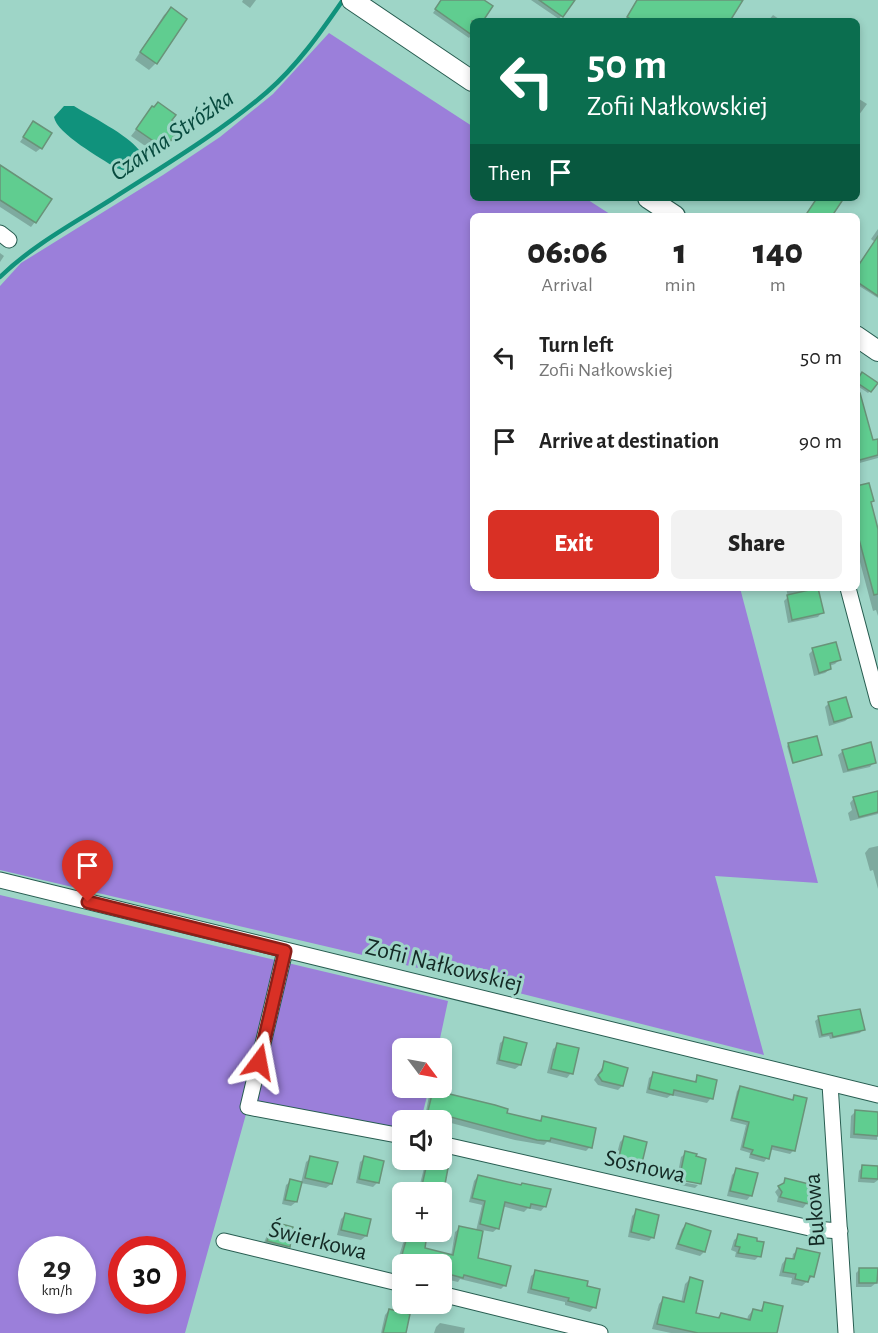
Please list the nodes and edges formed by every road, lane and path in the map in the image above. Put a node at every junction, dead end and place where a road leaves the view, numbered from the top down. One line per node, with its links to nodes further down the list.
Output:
1 (355, 2): 2 (street)
2 (470, 80)
3 (652, 201): 4 (street)
4 (670, 213)
5 (860, 339): 6 (street)
6 (878, 351)
7 (849, 591): 8 (street)
8 (878, 701)
9 (0, 880): 10 (street, Zofii Nałkowskiej)
10 (285, 951): 11 (street, Zofii Nałkowskiej); 13 (street)
11 (830, 1084): 12 (street, Zofii Nałkowskiej); 15 (street, Bukowa)
12 (878, 1095)
13 (392, 1134)
14 (452, 1147): 15 (street, Sosnowa)
15 (840, 1231): 20 (street, Bukowa)
16 (224, 1241): 17 (street, Świerkowa)
17 (392, 1282)
18 (452, 1297): 19 (street)
19 (600, 1333)
20 (846, 1333)

